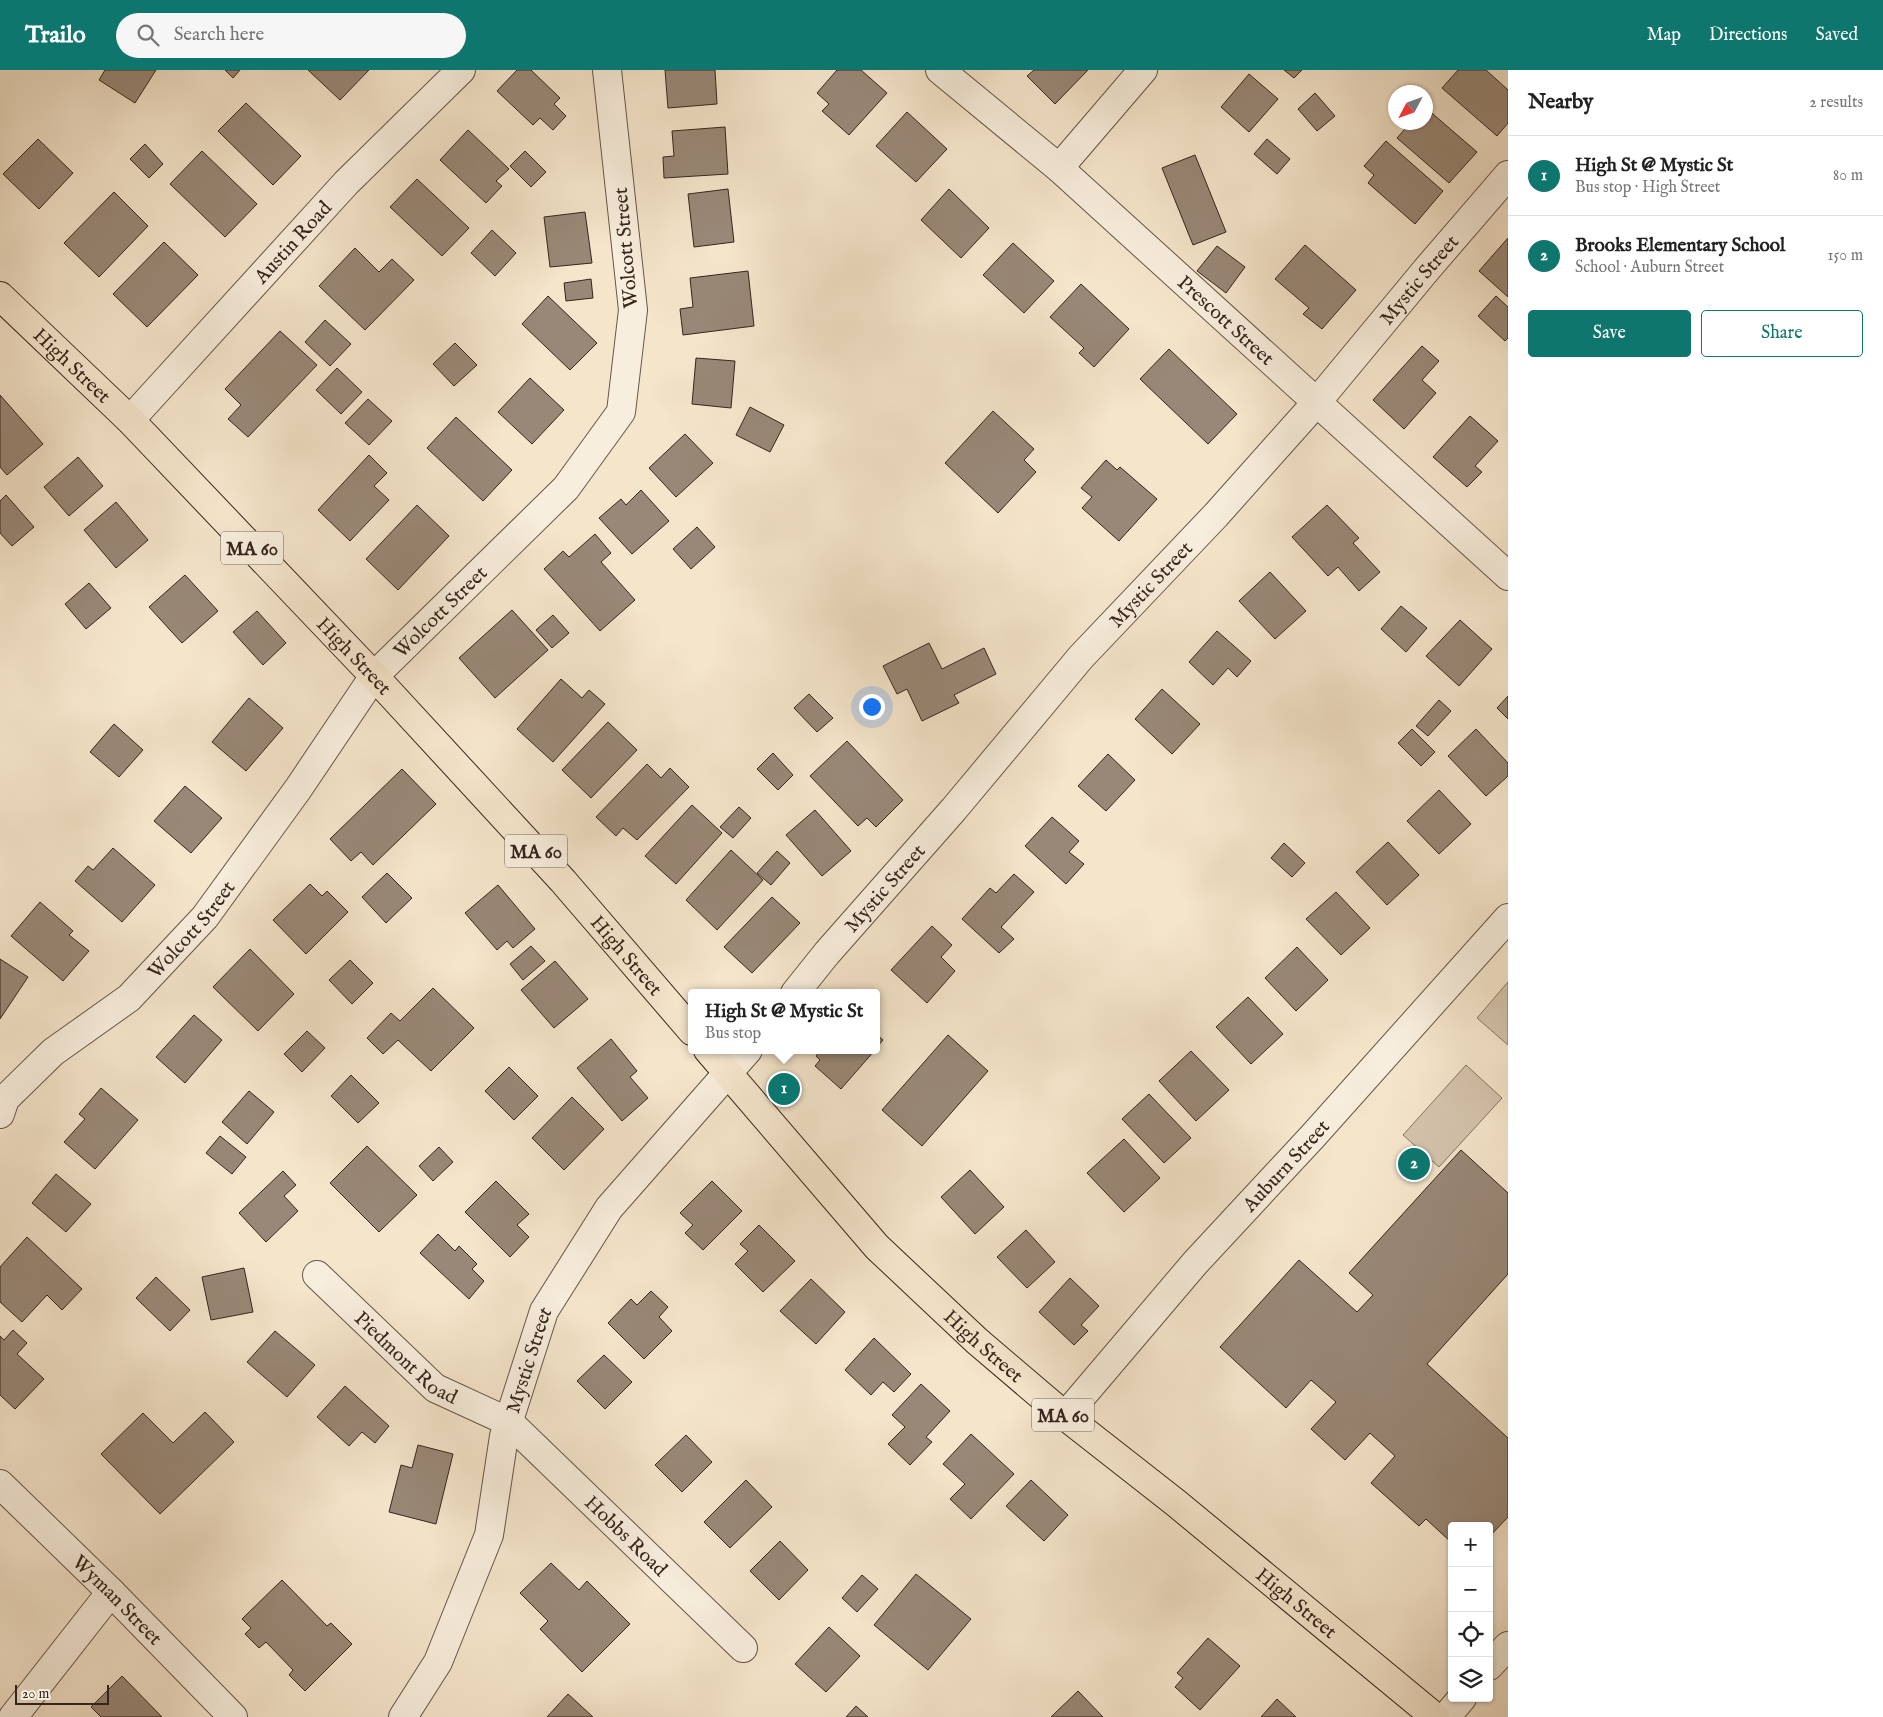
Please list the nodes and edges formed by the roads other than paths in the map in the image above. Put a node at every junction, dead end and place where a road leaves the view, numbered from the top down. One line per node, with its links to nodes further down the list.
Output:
1 (461, 70): 9 (street, Austin Road)
2 (607, 70): 11 (street, Wolcott Street)
3 (940, 70): 5 (street, Prescott Street)
4 (1143, 70): 5 (street)
5 (1059, 168): 8 (street, Prescott Street)
6 (1508, 175): 8 (street, Mystic Street)
7 (0, 296): 9 (main road, High Street / MA 60)
8 (1316, 403): 10 (street, Prescott Street); 13 (street, Mystic Street)
9 (130, 420): 11 (main road, High Street / MA 60)
10 (1508, 576)
11 (374, 676): 14 (main road, High Street / MA 60); 18 (street, Wolcott Street)
12 (1508, 918): 20 (street, Auburn Street)
13 (797, 989)
14 (688, 1025)
15 (712, 1054): 17 (main road, High Street / MA 60)
16 (745, 1054): 17 (street, Mystic Street)
17 (729, 1074): 20 (main road, High Street / MA 60); 21 (street, Mystic Street)
18 (0, 1114)
19 (317, 1275): 21 (street, Piedmont Road)
20 (1065, 1416): 31 (main road, High Street / MA 60)
21 (509, 1422): 25 (street, Hobbs Road); 30 (street, Mystic Street)
22 (0, 1484): 23 (street, Wyman Street)
23 (111, 1592): 28 (street); 29 (street, Wyman Street)
24 (1508, 1646): 26 (street)
25 (743, 1648)
26 (1493, 1662)
27 (1459, 1702): 32 (street)
28 (13, 1717)
29 (233, 1717)
30 (402, 1717)
31 (1435, 1717)
32 (1446, 1717)

